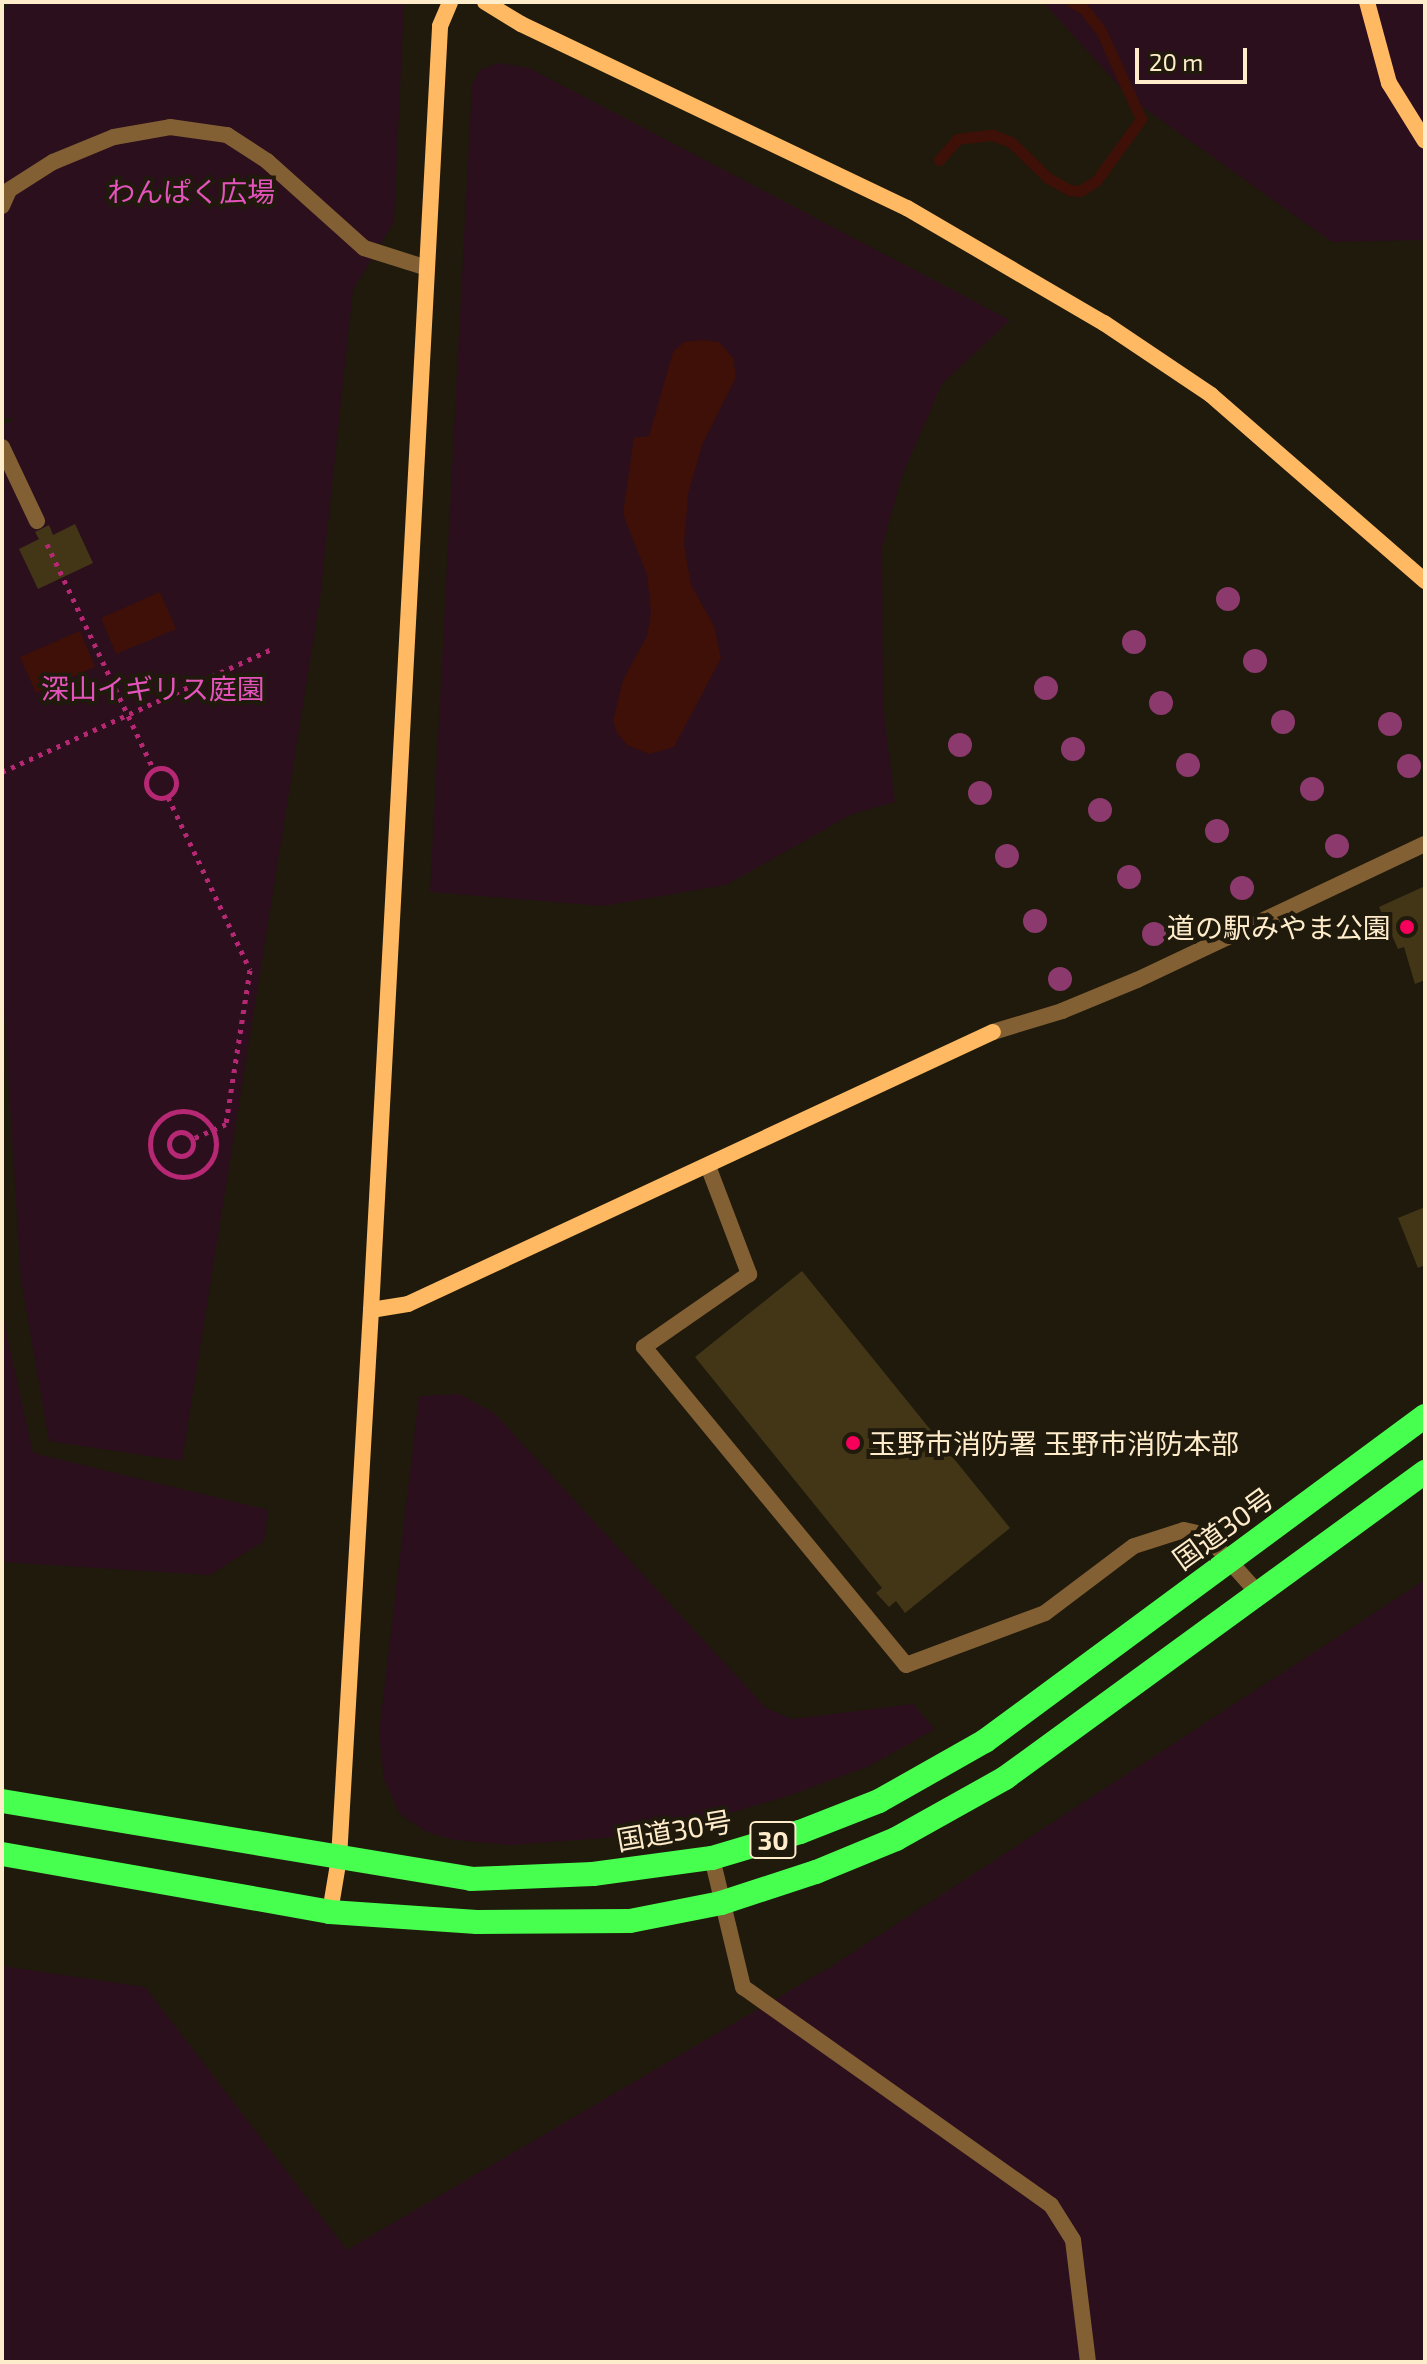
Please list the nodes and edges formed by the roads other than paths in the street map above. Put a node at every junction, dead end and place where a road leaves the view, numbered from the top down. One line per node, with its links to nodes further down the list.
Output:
1 (450, 2): 6 (street)
2 (485, 2): 9 (street)
3 (1367, 2): 4 (street)
4 (1425, 141)
5 (2, 206): 6 (street)
6 (427, 268): 12 (street)
7 (2, 447): 8 (street)
8 (37, 521)
9 (1425, 581)
10 (1425, 844): 11 (street)
11 (708, 1166): 12 (street); 15 (street)
12 (371, 1310): 19 (street)
13 (1425, 1416): 15 (highway, 国道30号 / 30)
14 (1425, 1472): 16 (highway, 30)
15 (1231, 1559): 16 (street); 20 (highway, 国道30号 / 30)
16 (1258, 1593): 21 (highway, 30)
17 (2, 1801): 19 (highway, 国道30号 / 30)
18 (2, 1854): 22 (highway, 30)
19 (339, 1858): 20 (highway, 国道30号 / 30); 22 (street)
20 (712, 1858): 21 (street)
21 (721, 1903): 22 (highway, 30); 23 (street)
22 (330, 1912)
23 (1088, 2362)

